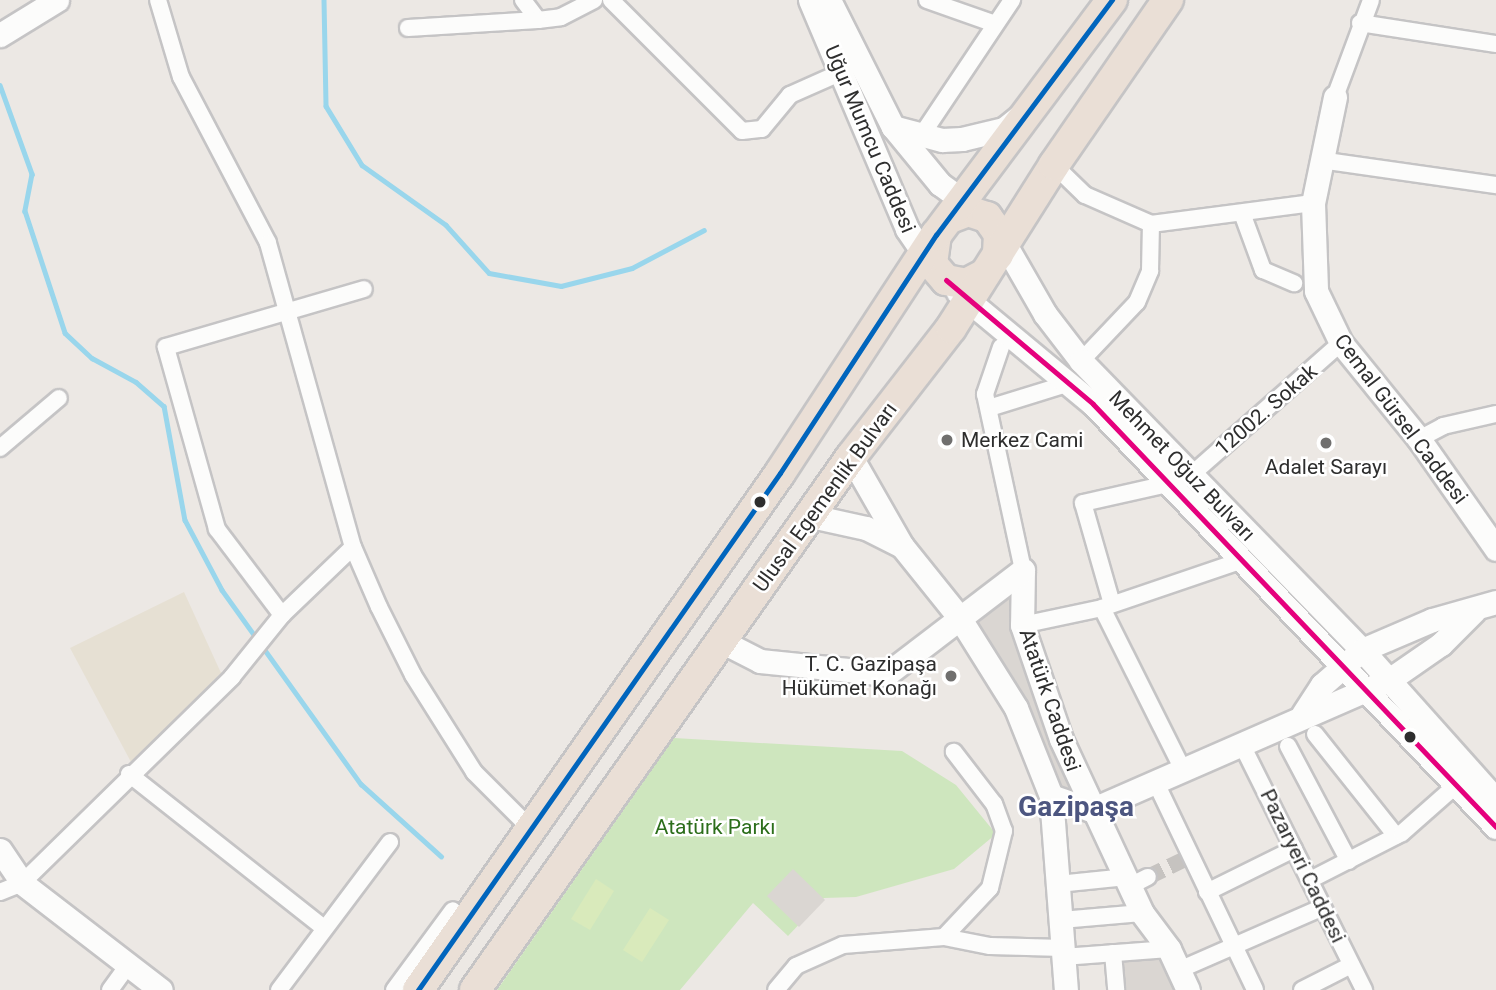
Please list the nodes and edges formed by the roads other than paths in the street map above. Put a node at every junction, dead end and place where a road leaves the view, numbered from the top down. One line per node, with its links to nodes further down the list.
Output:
1 (57, 0): 17 (street)
2 (158, 0): 35 (street)
3 (523, 0): 13 (street)
4 (594, 0): 13 (street)
5 (611, 0): 19 (street)
6 (810, 0): 19 (street, Uğur Mumcu Caddesi)
7 (829, 0): 22 (street, Uğur Mumcu Caddesi)
8 (927, 0): 15 (street)
9 (1012, 0): 15 (street)
10 (1112, 0): 20 (highway)
11 (1168, 0): 25 (highway, Ulusal Egemenlik Bulvarı)
12 (1371, 0): 14 (street, Cemal Gürsel Caddesi)
13 (538, 20): 16 (street)
14 (1360, 23): 18 (street); 21 (street, Cemal Gürsel Caddesi)
15 (995, 24): 23 (street)
16 (408, 28)
17 (0, 35)
18 (1496, 44)
19 (842, 72): 30 (street, Uğur Mumcu Caddesi)
20 (1048, 89): 23 (street, Uğur Mumcu Caddesi); 30 (highway)
21 (1335, 97): 24 (street, Cemal Gürsel Caddesi)
22 (892, 127): 23 (street, Uğur Mumcu Caddesi); 30 (street, Uğur Mumcu Caddesi)
23 (921, 136)
24 (1320, 160): 26 (street); 27 (street, Cemal Gürsel Caddesi)
25 (1054, 165): 29 (street); 31 (highway, Ulusal Egemenlik Bulvarı)
26 (1496, 184)
27 (1313, 203): 28 (street); 36 (street, Cemal Gürsel Caddesi)
28 (1242, 213): 29 (street); 32 (street)
29 (1151, 224): 38 (street)
30 (947, 239): 31 (highway); 31 (highway); 34 (street, Mehmet Oğuz Bulvarı); 77 (highway)
31 (997, 252): 34 (highway, Ulusal Egemenlik Bulvarı); 38 (street, Mehmet Oğuz Bulvarı)
32 (1294, 283)
33 (364, 289): 35 (street)
34 (969, 302): 39 (street, Mehmet Oğuz Bulvarı); 45 (highway, Ulusal Egemenlik Bulvarı)
35 (290, 311): 50 (street); 57 (street)
36 (1341, 343): 43 (street, Cemal Gürsel Caddesi); 46 (street, 12002. Sokak)
37 (1001, 347): 41 (street, Atatürk Caddesi)
38 (1081, 361): 46 (street, Mehmet Oğuz Bulvarı)
39 (1070, 383): 41 (street); 47 (street, Mehmet Oğuz Bulvarı)
40 (59, 398): 44 (street)
41 (989, 408): 53 (street, Atatürk Caddesi)
42 (1496, 414): 43 (street)
43 (1419, 439): 51 (street, Cemal Gürsel Caddesi)
44 (0, 448)
45 (851, 457): 48 (highway, Ulusal Egemenlik Bulvarı); 49 (street)
46 (1190, 476): 61 (street, Mehmet Oğuz Bulvarı)
47 (1167, 484): 52 (street, Mehmet Oğuz Bulvarı); 55 (street)
48 (811, 516): 49 (street); 60 (highway, Ulusal Egemenlik Bulvarı)
49 (902, 545): 58 (street)
50 (353, 547): 57 (street); 77 (street)
51 (1496, 549)
52 (1243, 560): 55 (street); 62 (street, Mehmet Oğuz Bulvarı)
53 (1023, 570): 58 (street); 59 (street, Atatürk Caddesi)
54 (1496, 602): 56 (street)
55 (1107, 606): 59 (street); 69 (street)
56 (1474, 611): 61 (street); 63 (street)
57 (282, 615): 70 (street)
58 (959, 617): 60 (street); 73 (street)
59 (1022, 625): 75 (street, Atatürk Caddesi)
60 (721, 641): 106 (highway, Ulusal Egemenlik Bulvarı)
61 (1362, 650): 62 (street); 63 (street, Mehmet Oğuz Bulvarı)
62 (1342, 664): 64 (street, Mehmet Oğuz Bulvarı); 65 (street)
63 (1389, 680): 64 (street); 71 (street, Mehmet Oğuz Bulvarı)
64 (1366, 691): 65 (street); 71 (street, Mehmet Oğuz Bulvarı)
65 (1309, 724): 66 (street); 78 (street)
66 (1241, 743): 69 (street); 80 (street, Pazaryeri Caddesi)
67 (1288, 746): 82 (street)
68 (954, 752): 94 (street)
69 (1183, 770): 72 (street)
70 (130, 774): 85 (street); 93 (street)
71 (1464, 779): 74 (street); 76 (street); 78 (street)
72 (1156, 783): 75 (street); 88 (street)
73 (1051, 796): 75 (street); 86 (street)
74 (1496, 800)
75 (1091, 810): 83 (street, Atatürk Caddesi)
76 (1496, 827)
77 (532, 830): 105 (highway)
78 (1396, 836): 82 (street)
79 (390, 842): 93 (street)
80 (1294, 849): 84 (street, Pazaryeri Caddesi); 88 (street)
81 (0, 850): 85 (street)
82 (1349, 861): 84 (street)
83 (1135, 880): 86 (street); 91 (street, Atatürk Caddesi)
84 (1310, 880): 89 (street, Pazaryeri Caddesi)
85 (22, 883): 87 (street); 99 (street)
86 (1058, 884): 92 (street)
87 (0, 892)
88 (1207, 892): 95 (street)
89 (1323, 907): 95 (street); 98 (street, Pazaryeri Caddesi)
90 (453, 910): 104 (street)
91 (1142, 913): 92 (street); 100 (street, Atatürk Caddesi)
92 (1061, 920): 96 (street)
93 (324, 928): 103 (street)
94 (944, 937): 96 (street); 107 (street)
95 (1232, 946): 100 (street); 110 (street)
96 (1063, 952): 97 (street); 108 (street)
97 (1113, 953): 100 (street); 109 (street)
98 (1351, 965): 111 (street); 112 (street, Pazaryeri Caddesi)
99 (127, 967): 101 (street); 102 (street)
100 (1179, 970)
101 (110, 990)
102 (161, 990)
103 (279, 990)
104 (394, 990)
105 (418, 990)
106 (475, 990)
107 (776, 990)
108 (1066, 990)
109 (1116, 990)
110 (1255, 990)
111 (1302, 990)
112 (1364, 990)

